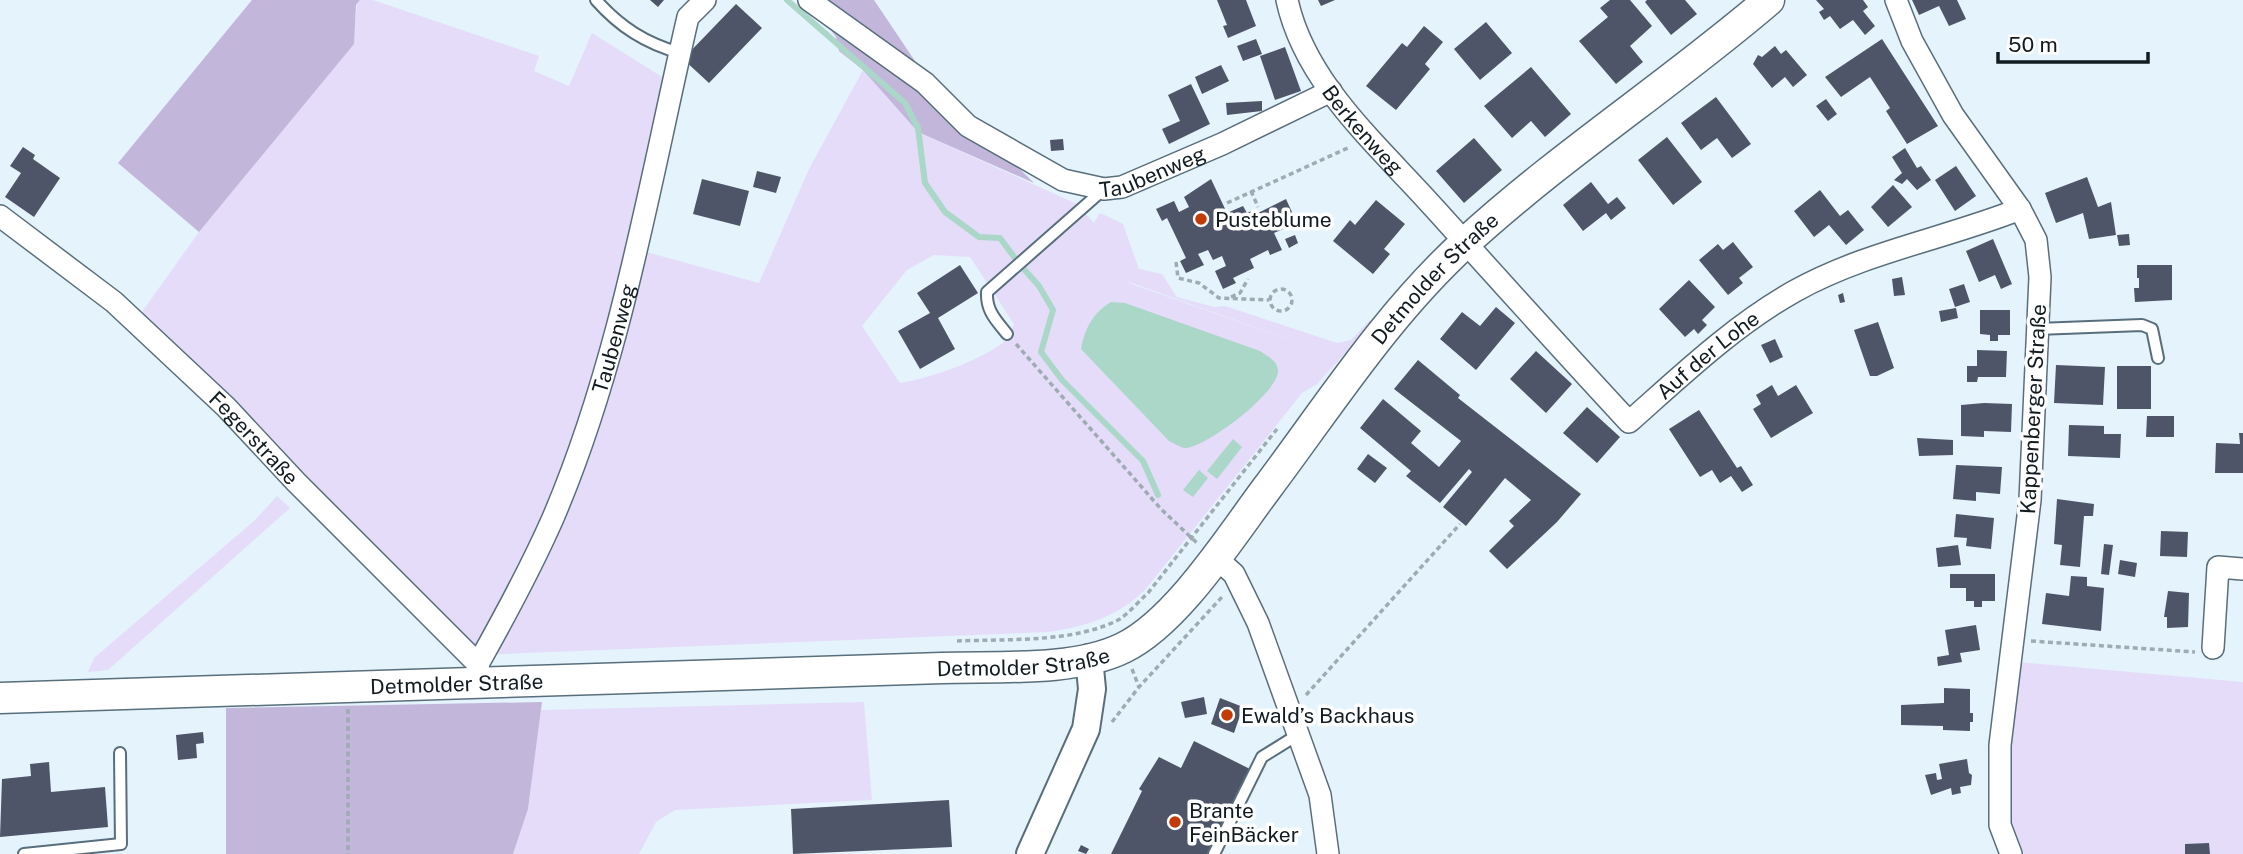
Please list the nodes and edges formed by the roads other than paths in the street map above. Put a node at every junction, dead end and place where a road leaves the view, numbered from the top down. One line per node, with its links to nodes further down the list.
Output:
1 (596, 0): 7 (lane)
2 (705, 0): 7 (street, Taubenweg)
3 (809, 0): 9 (street, Taubenweg)
4 (1287, 0): 8 (street, Berkenweg)
5 (1769, 0): 12 (main road, Detmolder Straße)
6 (1896, 0): 10 (street, Kappenberger Straße)
7 (680, 53): 20 (street, Taubenweg)
8 (1331, 91): 9 (street, Taubenweg); 12 (street, Berkenweg)
9 (1104, 189): 14 (lane)
10 (2020, 209): 12 (street, Auf der Lohe); 13 (street, Kappenberger Straße)
11 (0, 216): 20 (street, Fegerstraße)
12 (1465, 243): 16 (main road, Detmolder Straße)
13 (2037, 329): 15 (lane); 28 (street, Kappenberger Straße)
14 (1007, 334)
15 (2158, 358)
16 (1225, 565): 19 (main road, Detmolder Straße); 22 (street)
17 (2243, 569): 18 (street)
18 (2213, 648)
19 (1089, 658): 20 (main road, Detmolder Straße); 24 (street)
20 (479, 674): 21 (main road, Detmolder Straße)
21 (0, 698)
22 (1299, 734): 26 (lane); 27 (street)
23 (120, 753): 25 (lane)
24 (1033, 853)
25 (24, 854)
26 (1214, 854)
27 (1328, 854)
28 (2011, 854)

